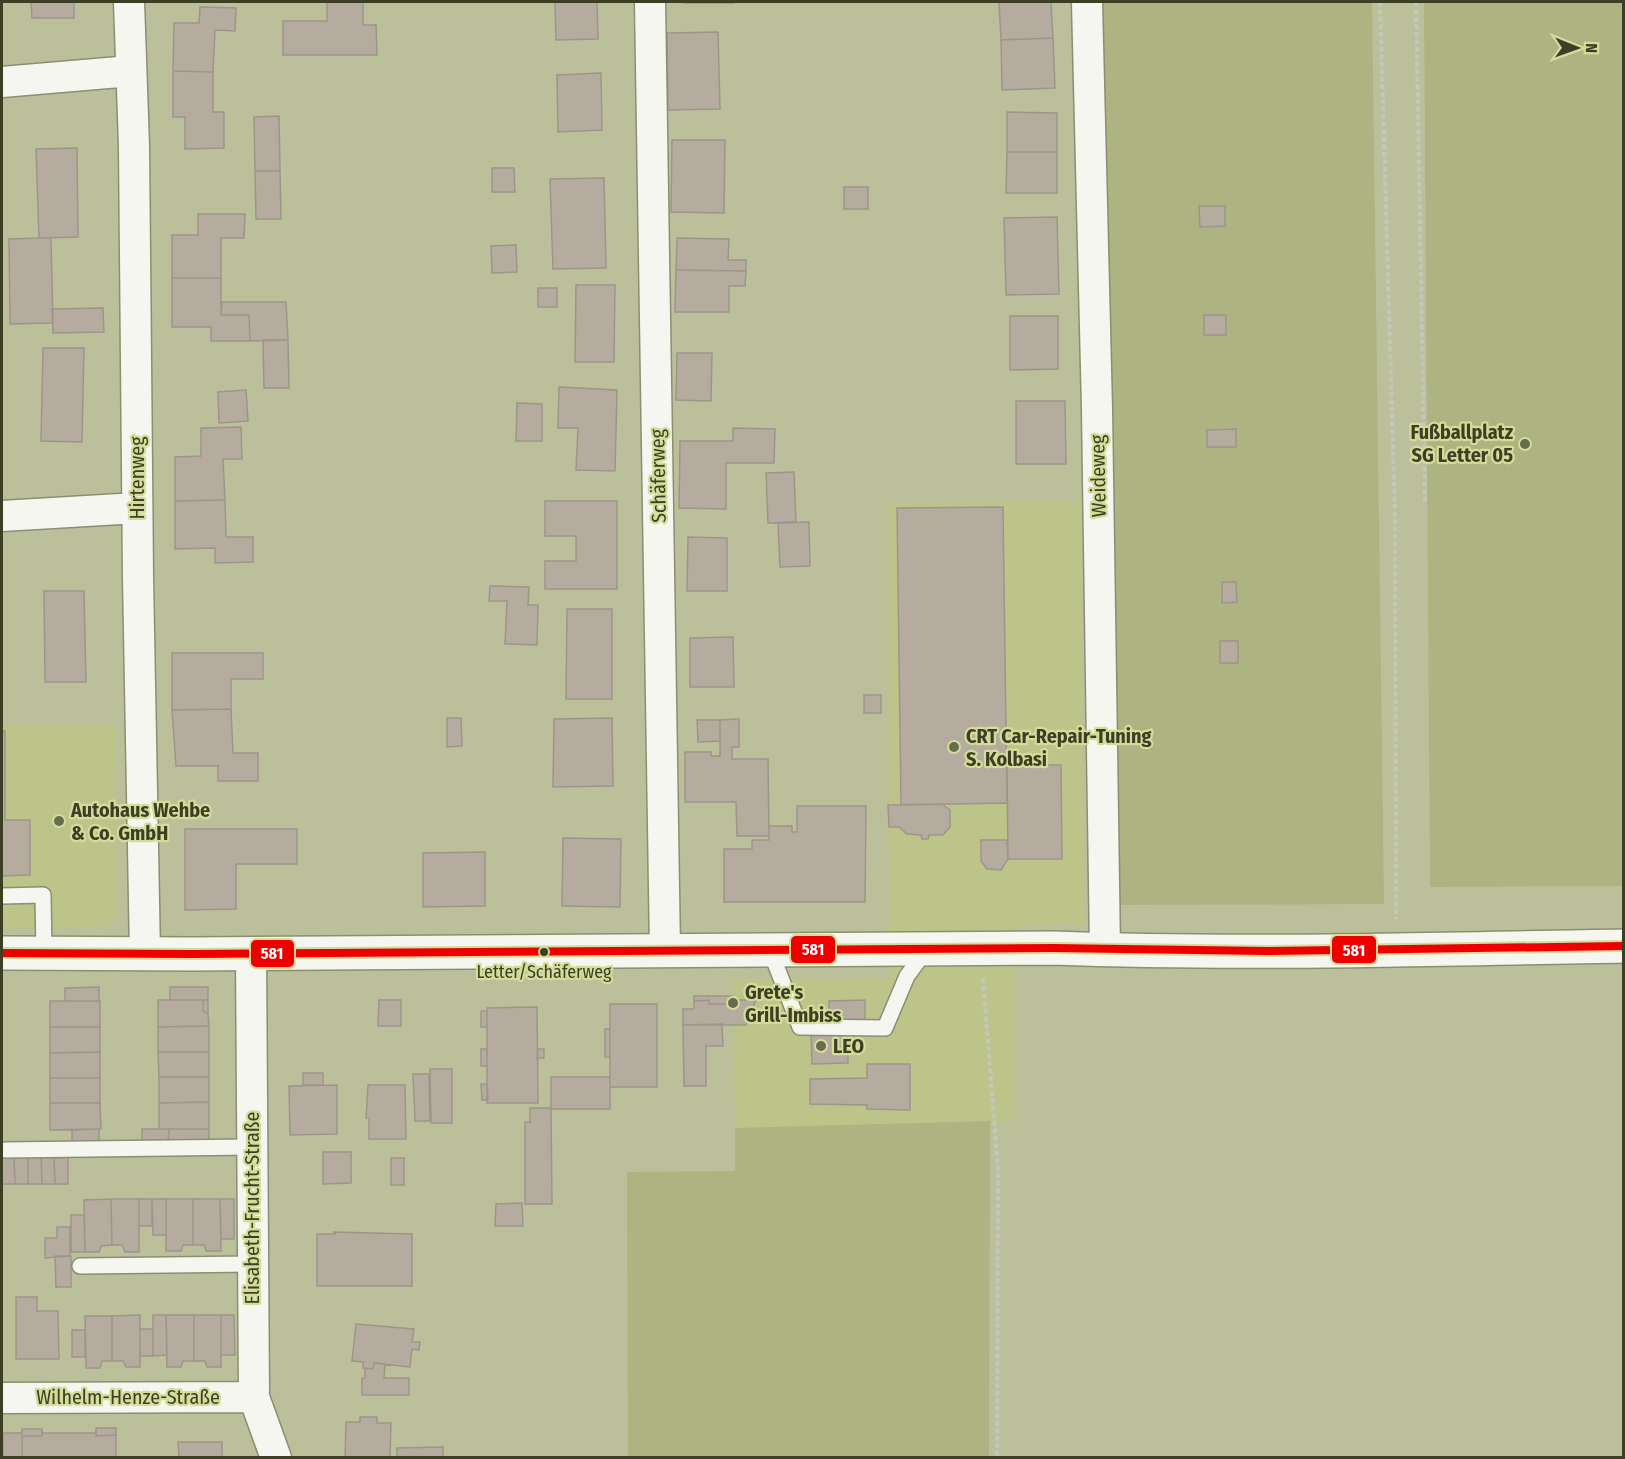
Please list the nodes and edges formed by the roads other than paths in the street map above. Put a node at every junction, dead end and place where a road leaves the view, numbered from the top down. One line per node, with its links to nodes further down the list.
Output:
1 (129, 2): 4 (street, Hirtenweg)
2 (650, 2): 13 (street, Schäferweg)
3 (1087, 2): 12 (street, Weideweg)
4 (131, 72): 5 (street); 6 (street, Hirtenweg)
5 (2, 82)
6 (137, 508): 7 (street); 16 (street, Hirtenweg)
7 (2, 516)
8 (2, 896): 15 (lane)
9 (1623, 946): 12 (main road)
10 (927, 949): 11 (main road); 11 (lane); 12 (main road)
11 (770, 950): 13 (main road)
12 (1105, 950)
13 (665, 951): 17 (main road)
14 (2, 953): 15 (main road)
15 (44, 953): 16 (main road)
16 (145, 954): 17 (main road)
17 (251, 954): 18 (street, Elisabeth-Frucht-Straße)
18 (252, 1147): 19 (lane); 20 (street, Elisabeth-Frucht-Straße)
19 (4, 1150)
20 (252, 1264): 21 (lane); 22 (street, Elisabeth-Frucht-Straße)
21 (80, 1266)
22 (254, 1397): 23 (street, Wilhelm-Henze-Straße); 24 (street, Elisabeth-Frucht-Straße)
23 (2, 1398)
24 (276, 1458)

